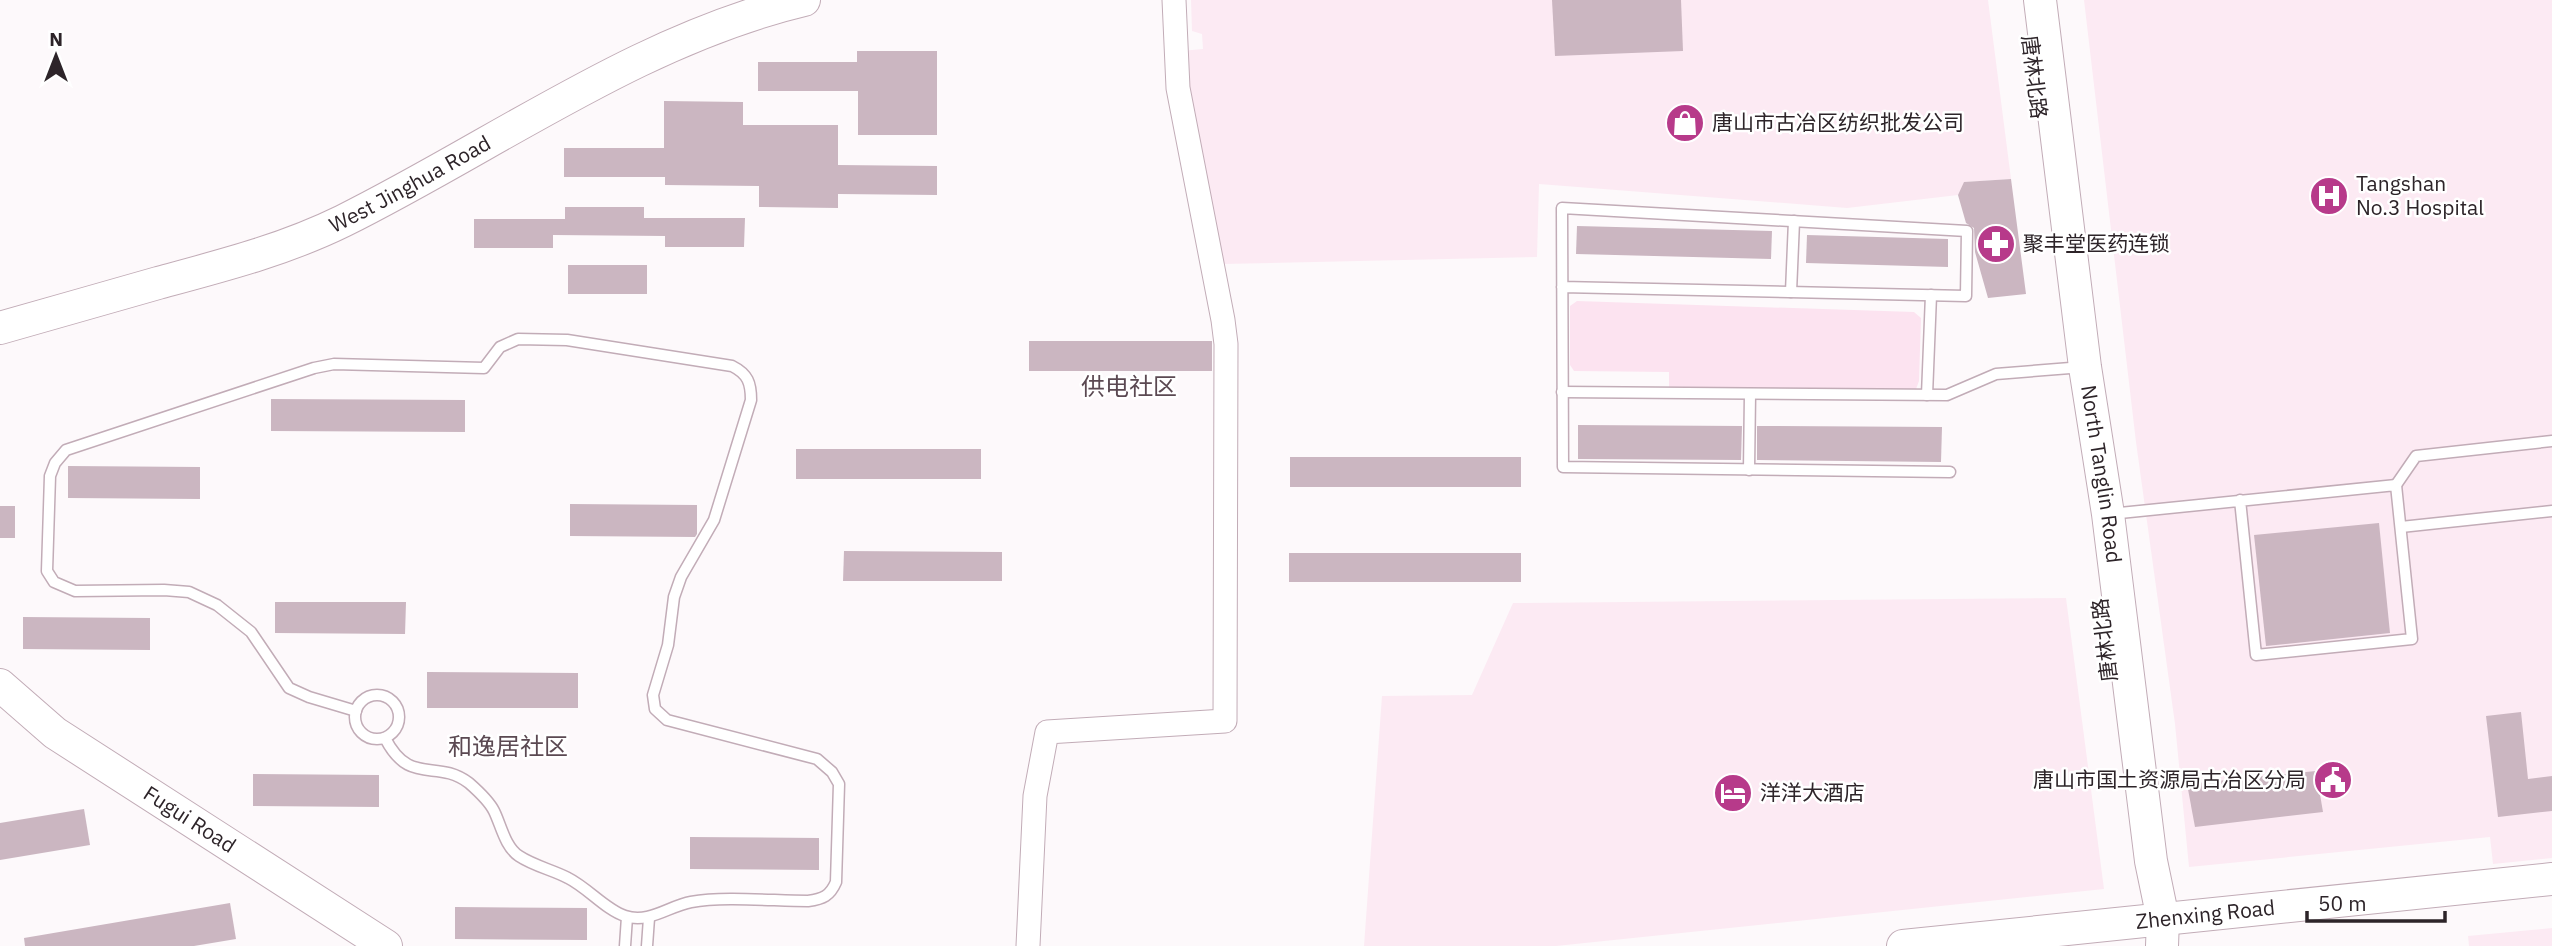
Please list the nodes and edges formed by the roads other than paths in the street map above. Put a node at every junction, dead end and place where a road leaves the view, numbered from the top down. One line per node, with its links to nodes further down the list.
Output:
1 (804, 0): 9 (main road, West Jinghua Road)
2 (1174, 0): 32 (street)
3 (2024, 0): 10 (main road, 唐林北路)
4 (2040, 0): 10 (main road, North Tanglin Road)
5 (1794, 221): 6 (lane); 7 (lane); 8 (lane)
6 (1562, 287): 7 (lane); 11 (lane)
7 (1791, 292): 8 (lane)
8 (1931, 295): 13 (lane)
9 (0, 328)
10 (2079, 368): 13 (lane); 20 (main road, North Tanglin Road); 28 (main road, 唐林北路)
11 (1562, 392): 12 (lane); 15 (lane)
12 (1750, 394): 13 (lane); 15 (lane)
13 (1927, 395)
14 (2552, 441): 17 (lane)
15 (1749, 470): 16 (lane)
16 (1950, 472)
17 (2396, 485): 18 (lane); 21 (lane)
18 (2240, 500): 20 (lane); 21 (lane)
19 (2552, 510): 21 (lane)
20 (2108, 514): 28 (main road, North Tanglin Road)
21 (2401, 527)
22 (0, 685): 29 (main road, Fugui Road)
23 (356, 711): 24 (lane); 24 (lane); 27 (lane)
24 (385, 738): 26 (lane)
25 (2552, 879): 28 (main road, Zhenxing Road)
26 (627, 917): 27 (lane); 30 (lane)
27 (649, 918): 31 (lane)
28 (2154, 932): 33 (main road, Zhenxing Road)
29 (386, 946)
30 (625, 946)
31 (648, 946)
32 (1028, 946)
33 (1903, 946)

